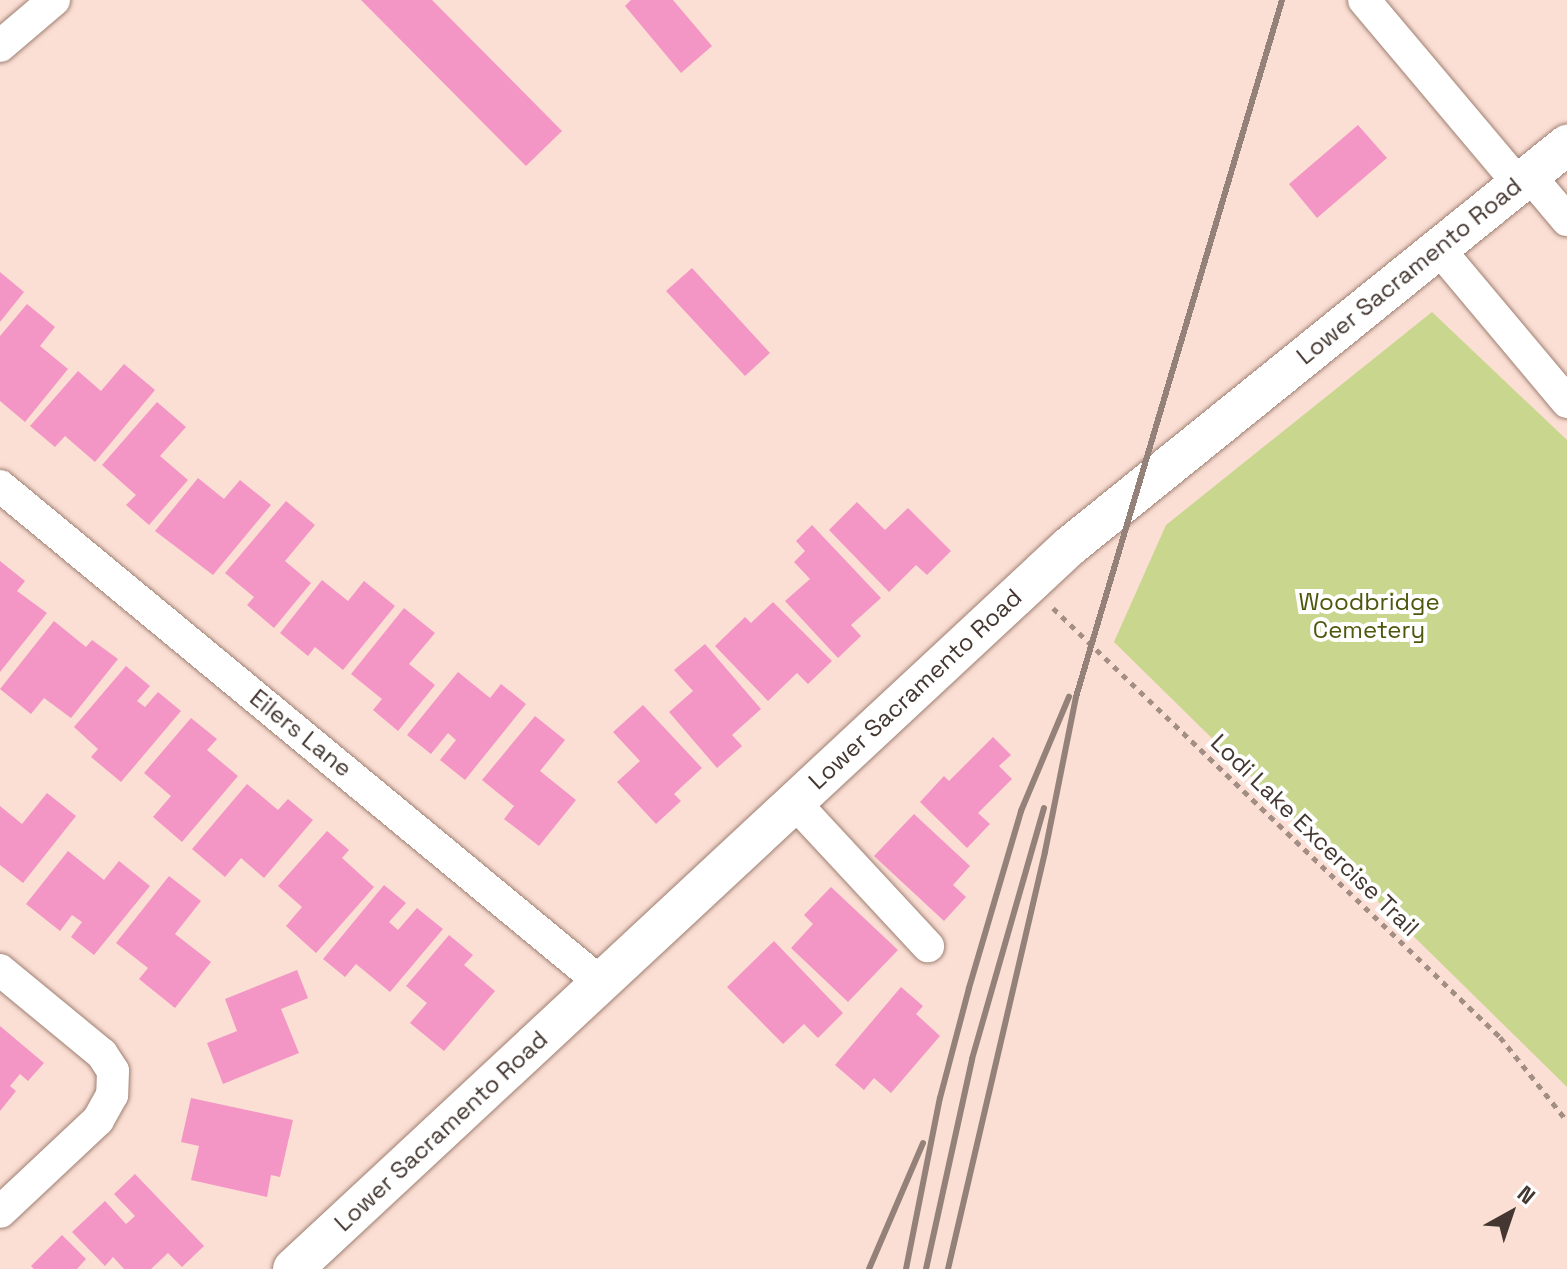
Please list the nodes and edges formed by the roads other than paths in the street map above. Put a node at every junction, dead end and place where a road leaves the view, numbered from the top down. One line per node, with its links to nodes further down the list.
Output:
1 (54, 0): 3 (street)
2 (1364, 0): 5 (street)
3 (0, 46)
4 (1567, 145): 5 (main road, Lower Sacramento Road)
5 (1523, 179): 6 (street); 7 (main road, Lower Sacramento Road)
6 (1567, 220)
7 (1438, 248): 8 (street); 10 (main road, Lower Sacramento Road)
8 (1567, 402)
9 (0, 486): 13 (street, Eilers Lane)
10 (794, 802): 11 (street); 13 (main road, Lower Sacramento Road)
11 (928, 946)
12 (0, 970): 14 (street)
13 (600, 982): 15 (main road, Lower Sacramento Road)
14 (0, 1212)
15 (293, 1269)

